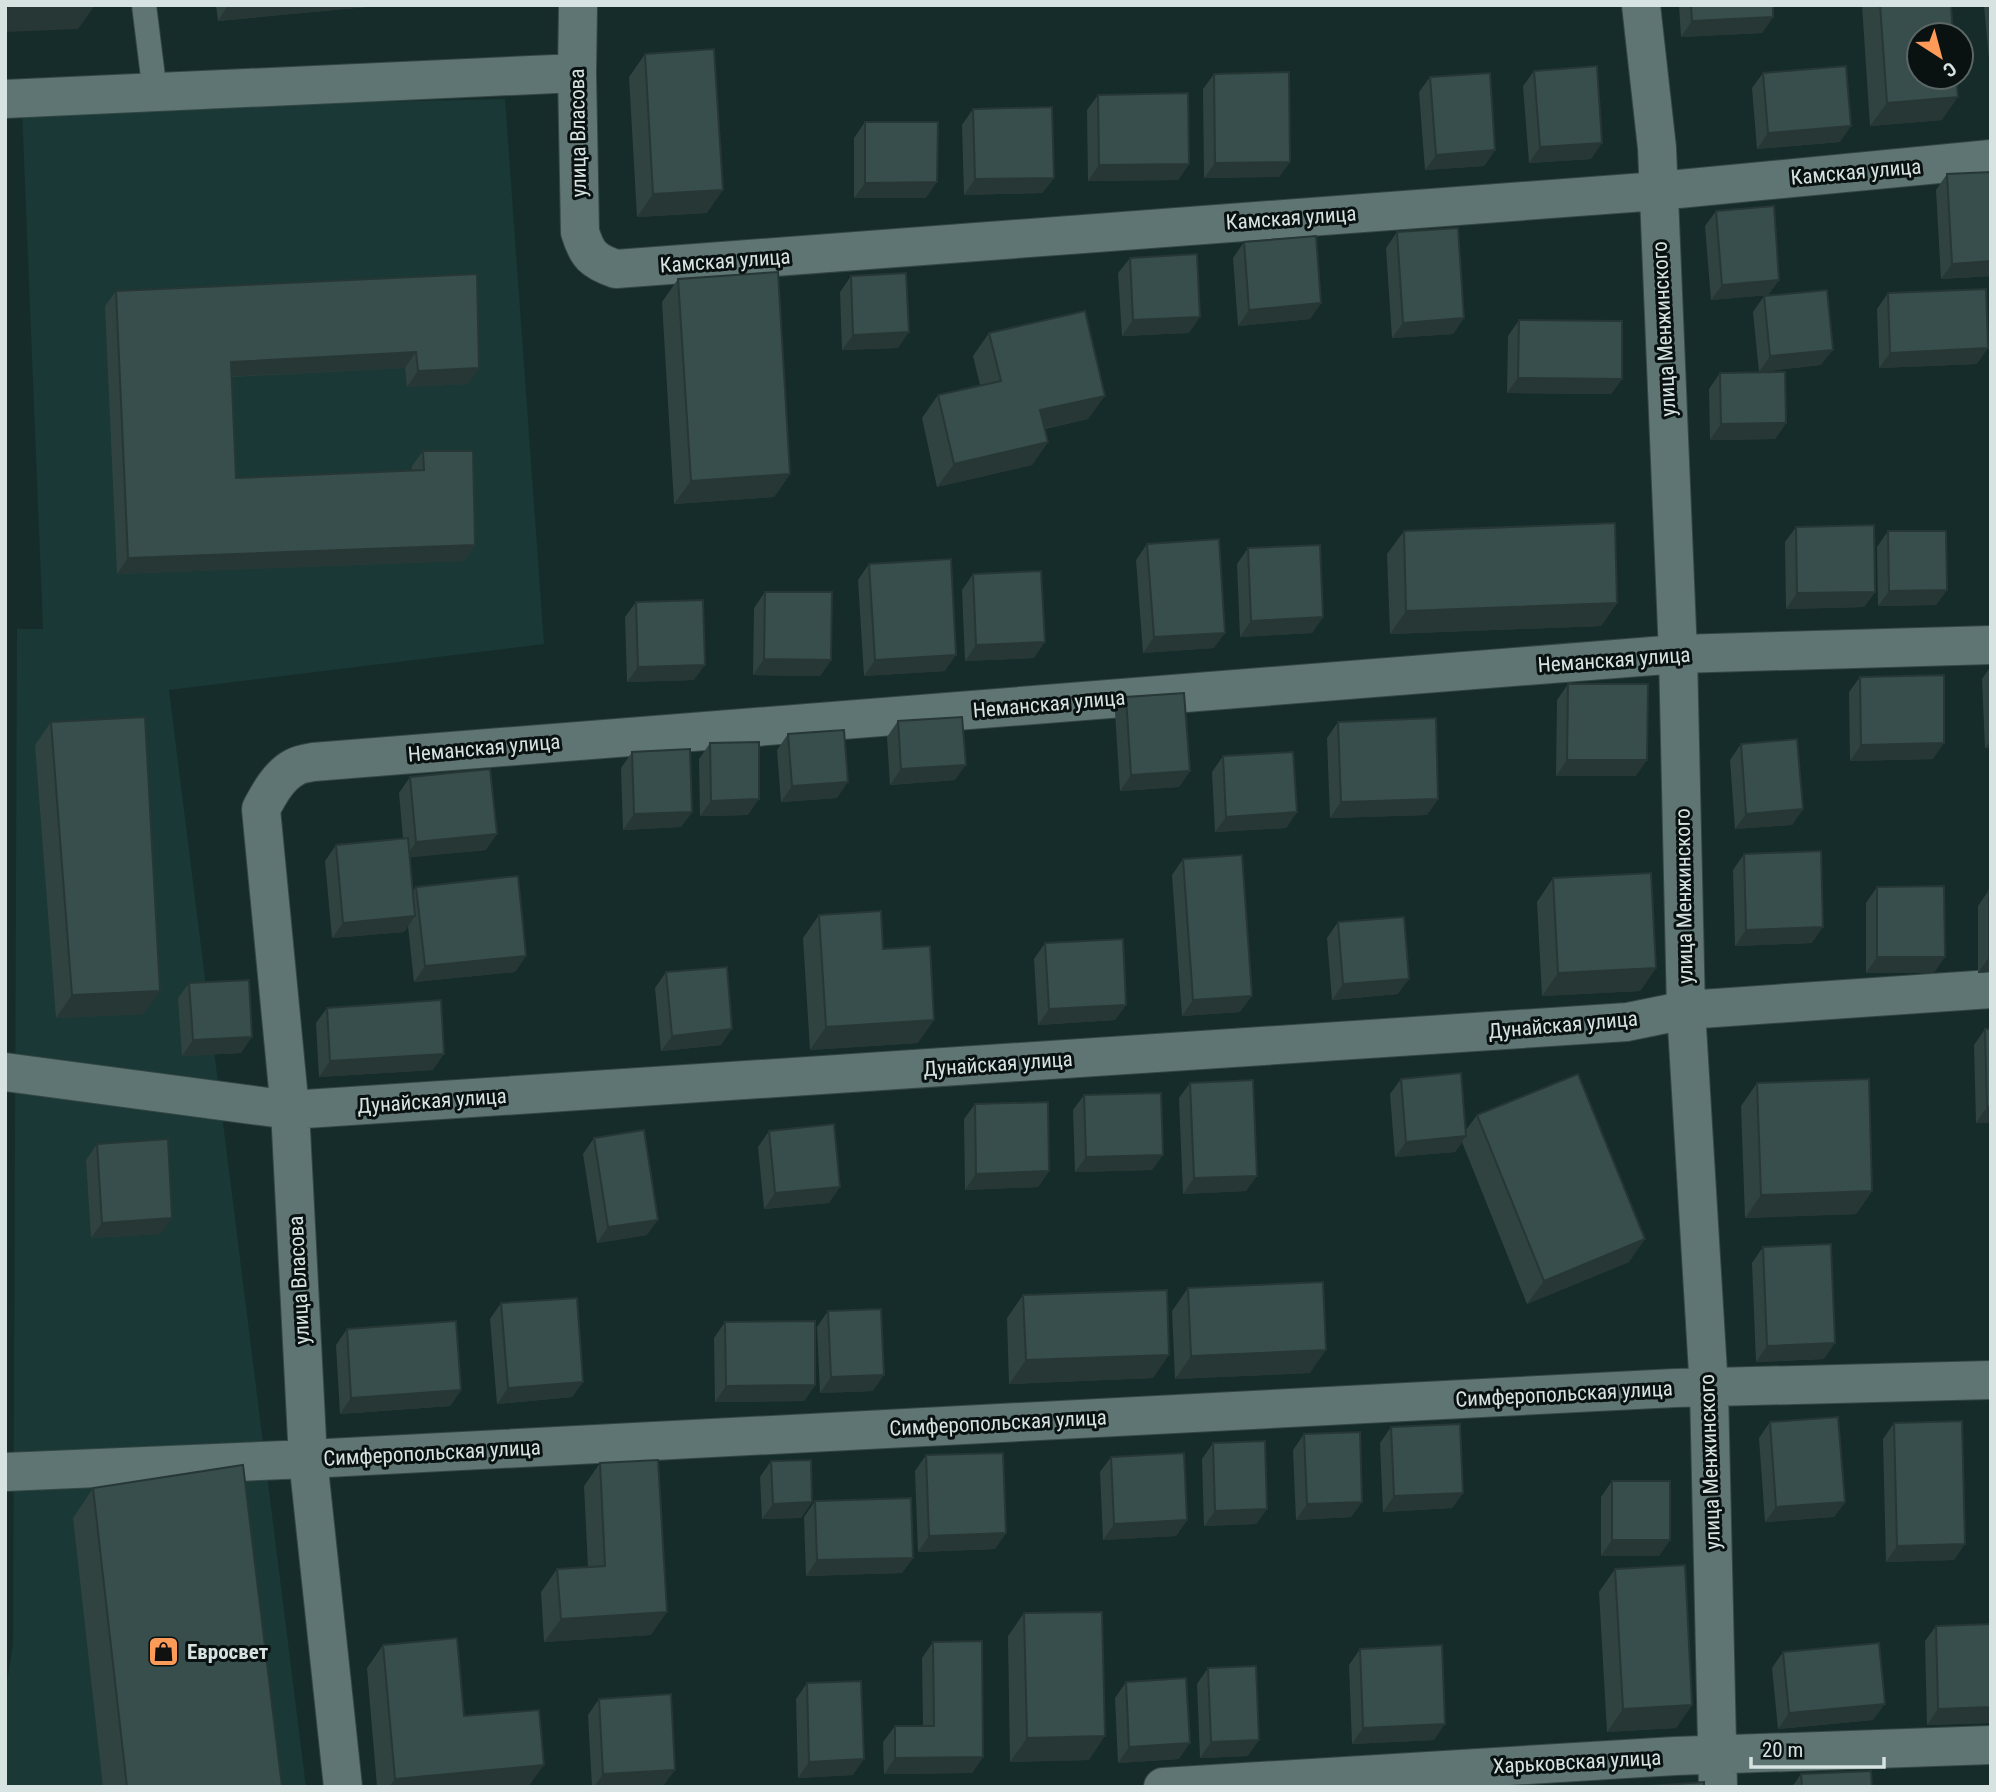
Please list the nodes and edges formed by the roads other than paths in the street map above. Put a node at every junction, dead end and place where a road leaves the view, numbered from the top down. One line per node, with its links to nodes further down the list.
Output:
1 (144, 5): 5 (lane)
2 (578, 5): 4 (street, улица Власова)
3 (1641, 5): 8 (street, улица Менжинского)
4 (577, 73): 5 (street); 9 (street, улица Власова)
5 (155, 93): 6 (street)
6 (5, 99)
7 (1991, 159): 8 (street, Камская улица)
8 (1658, 191): 9 (street, Камская улица); 11 (street, улица Менжинского)
9 (593, 259)
10 (1991, 645): 11 (street, Неманская улица)
11 (1678, 654): 12 (street, Неманская улица); 14 (street, улица Менжинского)
12 (281, 779): 16 (street, улица Власова)
13 (1991, 989): 14 (street, Дунайская улица)
14 (1686, 1010): 16 (street, Дунайская улица); 18 (street, улица Менжинского)
15 (5, 1072): 16 (street, Дунайская улица)
16 (290, 1110): 19 (street, улица Власова)
17 (1991, 1380): 18 (street, Симферопольская улица)
18 (1709, 1389): 19 (street, Симферопольская улица); 22 (street, улица Менжинского)
19 (308, 1459): 20 (street, Симферопольская улица); 23 (street, улица Власова)
20 (5, 1472)
21 (1991, 1745): 22 (street, Харьковская улица)
22 (1718, 1771): 24 (street, Харьковская улица)
23 (343, 1787)
24 (1163, 1787)

